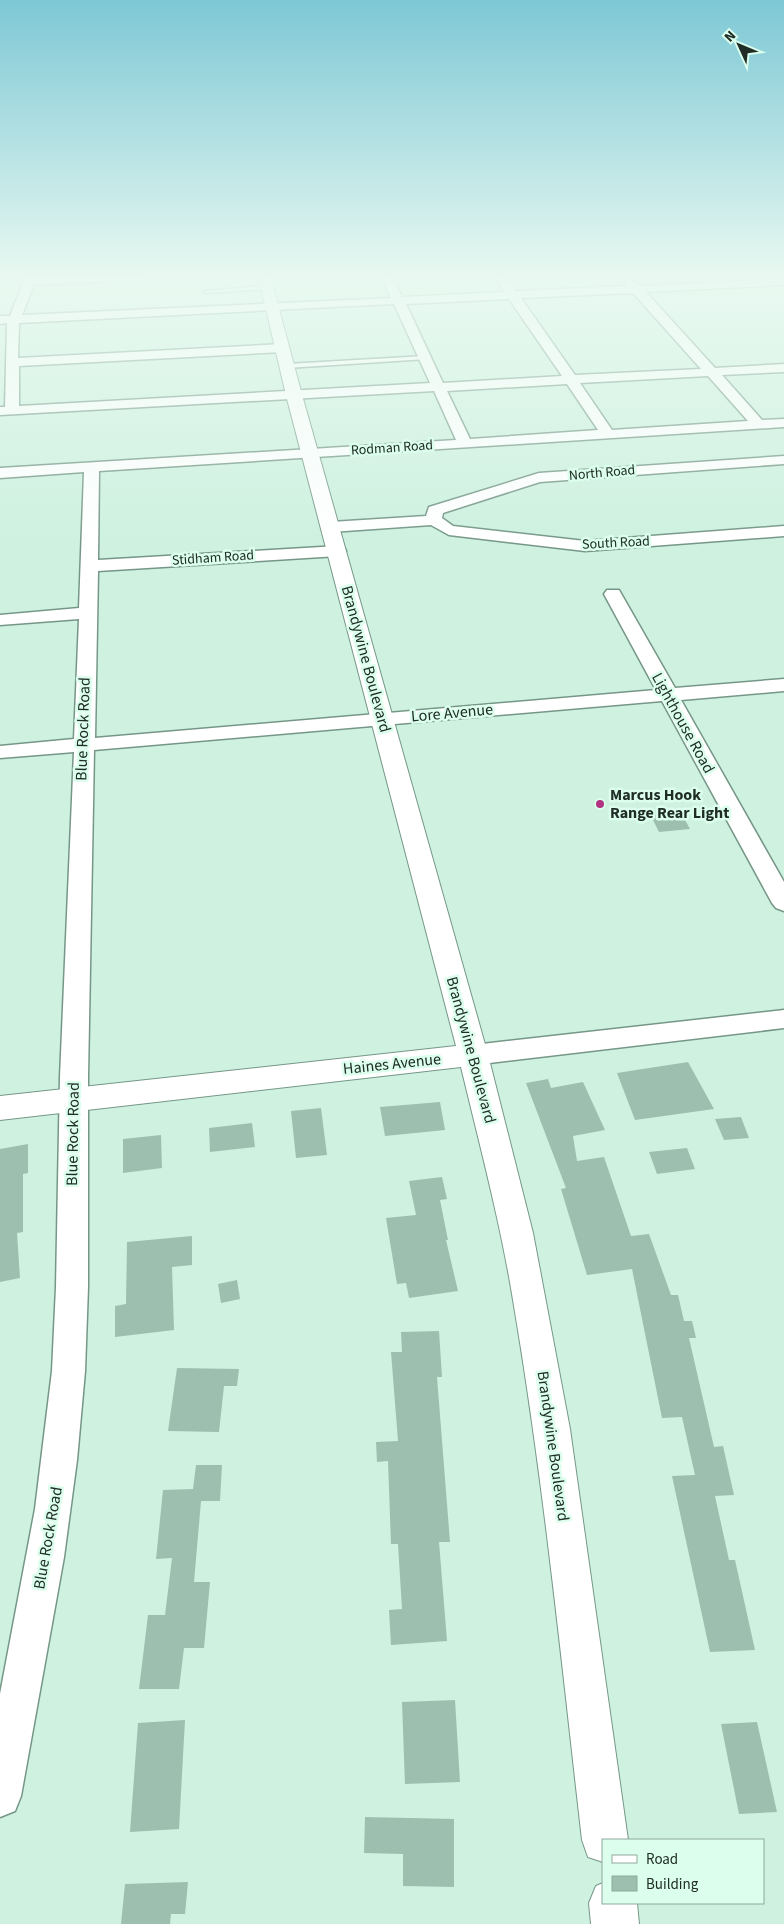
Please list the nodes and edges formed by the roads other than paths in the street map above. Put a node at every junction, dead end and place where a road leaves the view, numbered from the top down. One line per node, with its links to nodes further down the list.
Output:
1 (13, 365): 11 (street)
2 (287, 365): 10 (street, Brandywine Boulevard)
3 (428, 365): 9 (street)
4 (560, 365): 8 (street)
5 (704, 365): 7 (street)
6 (784, 368): 7 (street)
7 (711, 372): 8 (street); 13 (street)
8 (570, 379): 9 (street); 14 (street)
9 (438, 387): 10 (street); 15 (street)
10 (294, 394): 11 (street); 16 (street, Brandywine Boulevard)
11 (6, 410)
12 (784, 423): 13 (street, Rodman Road)
13 (759, 425): 14 (street, Rodman Road)
14 (608, 434): 15 (street, Rodman Road)
15 (465, 443): 16 (street, Rodman Road)
16 (311, 453): 18 (street, Rodman Road); 21 (street, Brandywine Boulevard)
17 (784, 460): 20 (street, North Road)
18 (92, 467): 19 (street, Rodman Road); 24 (street, Blue Rock Road)
19 (0, 473)
20 (434, 520): 21 (street); 22 (street, South Road)
21 (331, 527): 23 (street, Brandywine Boulevard)
22 (784, 532)
23 (338, 550): 24 (street, Stidham Road); 30 (street, Brandywine Boulevard)
24 (89, 566): 26 (street, Blue Rock Road)
25 (613, 594): 29 (street, Lighthouse Road)
26 (87, 613): 27 (street); 31 (street, Blue Rock Road)
27 (0, 620)
28 (784, 685): 29 (street, Lore Avenue)
29 (668, 696): 30 (street, Lore Avenue); 33 (street, Lighthouse Road)
30 (382, 719): 31 (street, Lore Avenue); 35 (street, Brandywine Boulevard)
31 (83, 744): 32 (street, Lore Avenue); 36 (street, Blue Rock Road)
32 (0, 752)
33 (784, 903)
34 (784, 1019): 35 (street, Haines Avenue)
35 (473, 1055): 36 (street, Haines Avenue); 39 (street, Brandywine Boulevard)
36 (74, 1099): 37 (street, Haines Avenue); 38 (street, Blue Rock Road)
37 (0, 1108)
38 (0, 1796)
39 (605, 1839)
40 (613, 1904): 41 (street)
41 (615, 1924)

